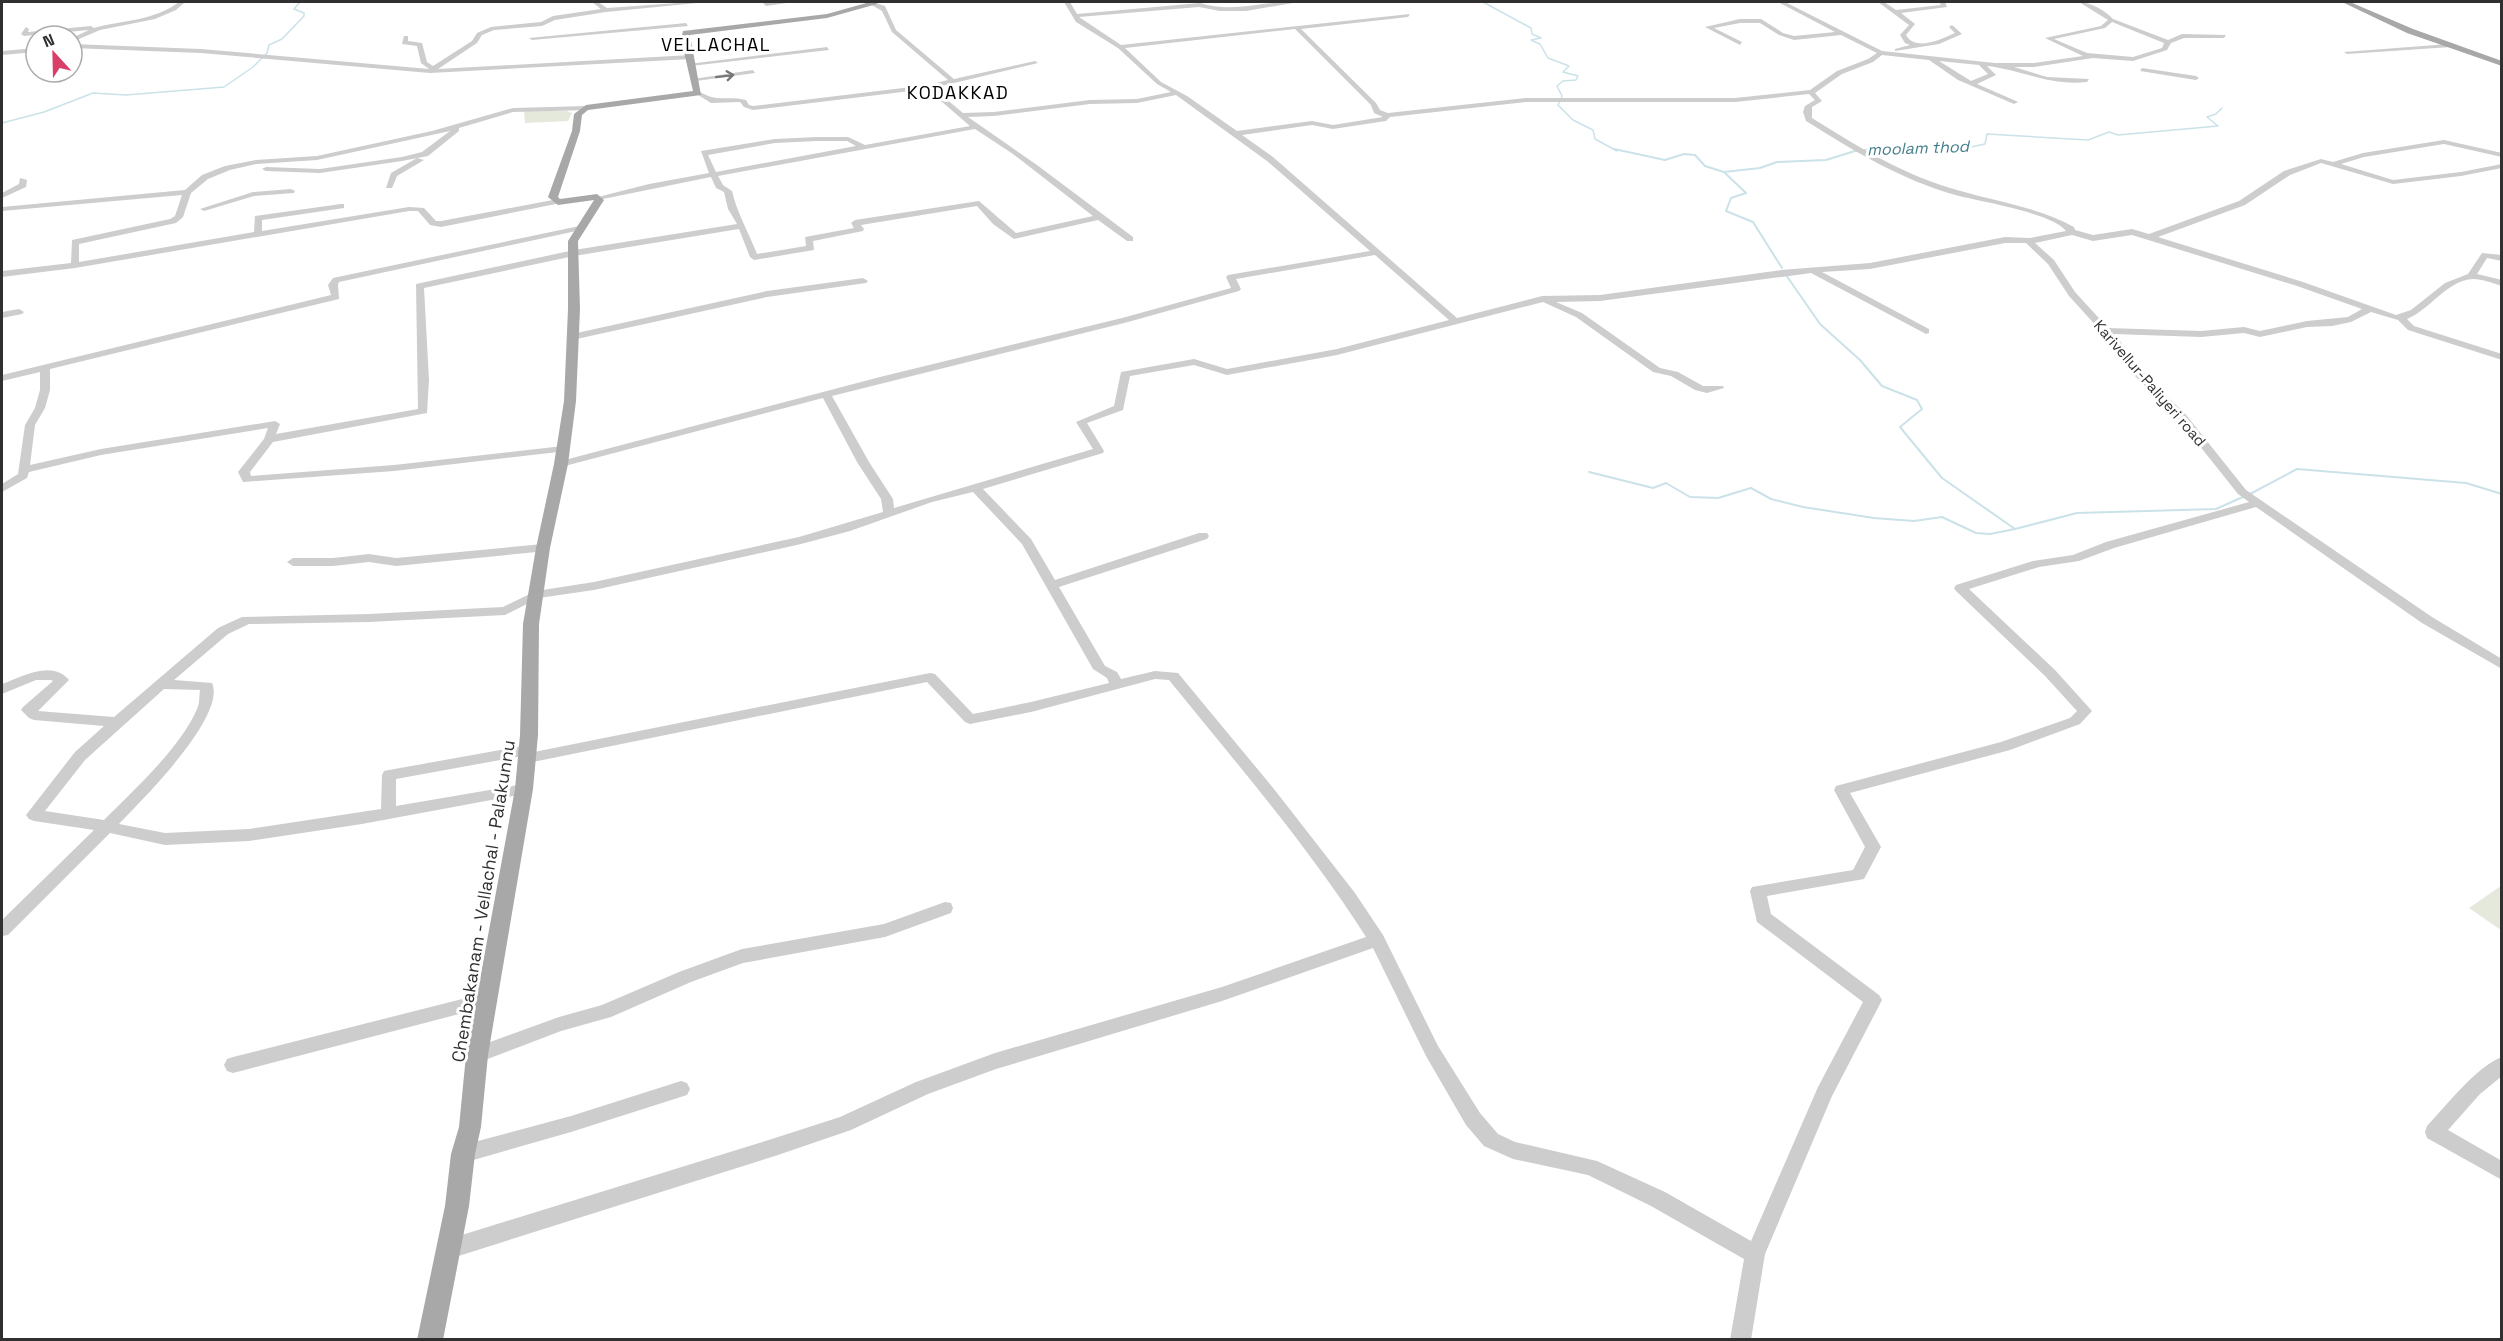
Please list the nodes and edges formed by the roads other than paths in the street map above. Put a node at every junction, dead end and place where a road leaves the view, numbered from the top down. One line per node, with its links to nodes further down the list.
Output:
1 (182, 2): 23 (street)
2 (596, 2): 14 (street)
3 (694, 2): 14 (street); 22 (street)
4 (765, 2): 5 (street)
5 (790, 2)
6 (1067, 2): 17 (street)
7 (1296, 2): 17 (street)
8 (1781, 2): 24 (street)
9 (1881, 2): 15 (street)
10 (1942, 2): 15 (street)
11 (2082, 2): 18 (street)
12 (2345, 2): 32 (main road)
13 (873, 3): 22 (main road); 54 (street)
14 (606, 10): 48 (street)
15 (1895, 12): 31 (street)
16 (1408, 15): 19 (street)
17 (1075, 16): 33 (street)
18 (2111, 20): 29 (street); 40 (street)
19 (1296, 27): 33 (street); 63 (street)
20 (1952, 27): 31 (street)
21 (84, 28): 23 (street)
22 (686, 29): 28 (street); 43 (main road)
23 (93, 31): 25 (street)
24 (1845, 33): 30 (street); 39 (street)
25 (84, 35)
26 (2224, 36): 29 (street)
27 (406, 37): 48 (street)
28 (532, 38)
29 (2168, 42): 41 (street)
30 (1740, 43)
31 (1917, 46): 39 (street)
32 (2449, 46): 37 (street); 46 (main road)
33 (1120, 47): 59 (street)
34 (84, 48): 48 (street)
35 (827, 49): 43 (street)
36 (24, 51): 38 (street)
37 (2347, 52)
38 (2, 53)
39 (1884, 53): 42 (street); 58 (street)
40 (2085, 55): 41 (street); 47 (street)
41 (2118, 58): 49 (street)
42 (1932, 59): 45 (street); 55 (street)
43 (691, 61): 48 (street); 56 (main road)
44 (1035, 63): 54 (street)
45 (1981, 64): 47 (street); 55 (street)
46 (2502, 64)
47 (2004, 65): 53 (street)
48 (431, 70)
49 (2142, 70): 51 (street); 52 (street)
50 (753, 72): 56 (street, one-way to 50)
51 (2150, 78)
52 (2196, 78)
53 (2087, 80)
54 (952, 81): 57 (street)
55 (1972, 83): 60 (street)
56 (697, 86): 57 (street); 61 (main road)
57 (928, 87): 62 (street)
58 (1811, 92): 63 (street); 91 (street)
59 (1176, 93): 62 (street); 66 (street)
60 (2014, 102)
61 (586, 108): 64 (street); 80 (main road)
62 (962, 115): 65 (street)
63 (1388, 115): 66 (street)
64 (459, 126): 68 (street); 77 (street)
65 (976, 127): 67 (street); 87 (street)
66 (1234, 134): 96 (street)
67 (863, 147): 73 (street); 73 (street)
68 (425, 154): 72 (street); 75 (street)
69 (2502, 155): 70 (street)
70 (2335, 164): 71 (street); 93 (street)
71 (2502, 166)
72 (249, 170)
73 (712, 175): 79 (street); 88 (street)
74 (23, 180): 78 (street)
75 (389, 186)
76 (291, 191): 84 (street)
77 (187, 192): 83 (street); 86 (street)
78 (2, 196)
79 (598, 198): 80 (main road); 90 (main road, Chembakanam - Vellachal - Palakunnu)
80 (558, 201): 89 (street)
81 (341, 206): 85 (street)
82 (224, 207): 84 (street)
83 (2, 209)
84 (204, 209): 86 (street)
85 (304, 210): 89 (street); 92 (street)
86 (182, 212): 99 (street)
87 (1099, 217): 88 (street); 94 (street)
88 (742, 226): 97 (street)
89 (307, 227): 92 (street)
90 (581, 227): 97 (main road, Chembakanam - Vellachal - Palakunnu); 115 (street)
91 (2072, 232): 93 (street); 95 (street)
92 (258, 235): 99 (street)
93 (2150, 237): 106 (street)
94 (1130, 238)
95 (2030, 241): 100 (street); 112 (street, Karivellur-Paliyeri road)
96 (1378, 252): 110 (street); 118 (street)
97 (574, 253): 113 (main road, Chembakanam - Vellachal - Palakunnu); 119 (street)
98 (2502, 258): 102 (street)
99 (75, 265): 101 (street)
100 (1811, 270): 105 (street); 111 (street)
101 (2, 274)
102 (2471, 276): 104 (street); 109 (street)
103 (863, 281): 113 (street)
104 (2502, 283)
105 (1542, 299): 110 (street); 117 (street)
106 (2370, 309): 109 (street); 112 (street)
107 (19, 312): 108 (street)
108 (2, 315)
109 (2401, 318): 114 (street)
110 (1455, 321): 122 (street)
111 (1926, 331)
112 (2104, 331): 124 (street, Karivellur-Paliyeri road)
113 (572, 337): 120 (main road, Chembakanam - Vellachal - Palakunnu)
114 (2502, 357)
115 (45, 368): 116 (street); 121 (street)
116 (2, 378)
117 (1719, 388)
118 (826, 394): 120 (street); 125 (street)
119 (269, 439): 120 (street); 121 (street)
120 (562, 456): 127 (main road, Chembakanam - Vellachal - Palakunnu)
121 (24, 470): 123 (street)
122 (975, 488): 125 (street); 129 (street)
123 (2, 489)
124 (2257, 503): 131 (street, Karivellur-Paliyeri road); 151 (street)
125 (889, 514): 130 (street)
126 (1203, 536): 129 (street)
127 (543, 548): 128 (street); 130 (main road, Chembakanam - Vellachal - Palakunnu)
128 (293, 562)
129 (1053, 585): 133 (street)
130 (536, 595): 132 (street); 136 (main road, Chembakanam - Vellachal - Palakunnu)
131 (2502, 665)
132 (160, 684): 135 (street); 139 (street)
133 (1117, 685): 136 (street); 142 (street)
134 (2, 689): 135 (street)
135 (117, 722): 139 (street)
136 (528, 754): 137 (main road, Chembakanam - Vellachal - Palakunnu); 138 (street)
137 (524, 789): 138 (street); 143 (main road, Chembakanam - Vellachal - Palakunnu)
138 (388, 813): 139 (street)
139 (109, 827): 141 (street)
140 (945, 908): 144 (street)
141 (2, 930)
142 (1377, 940): 150 (street); 151 (street)
143 (486, 1000): 144 (main road, Chembakanam - Vellachal - Palakunnu); 145 (street)
144 (477, 1055): 148 (main road, Chembakanam - Vellachal - Palakunnu)
145 (233, 1065)
146 (2502, 1065): 149 (street)
147 (681, 1089): 148 (street)
148 (463, 1154): 150 (main road, Chembakanam - Vellachal - Palakunnu)
149 (2502, 1172)
150 (448, 1249): 152 (main road, Chembakanam - Vellachal - Palakunnu)
151 (1755, 1254): 153 (street)
152 (430, 1340)
153 (1740, 1340)

